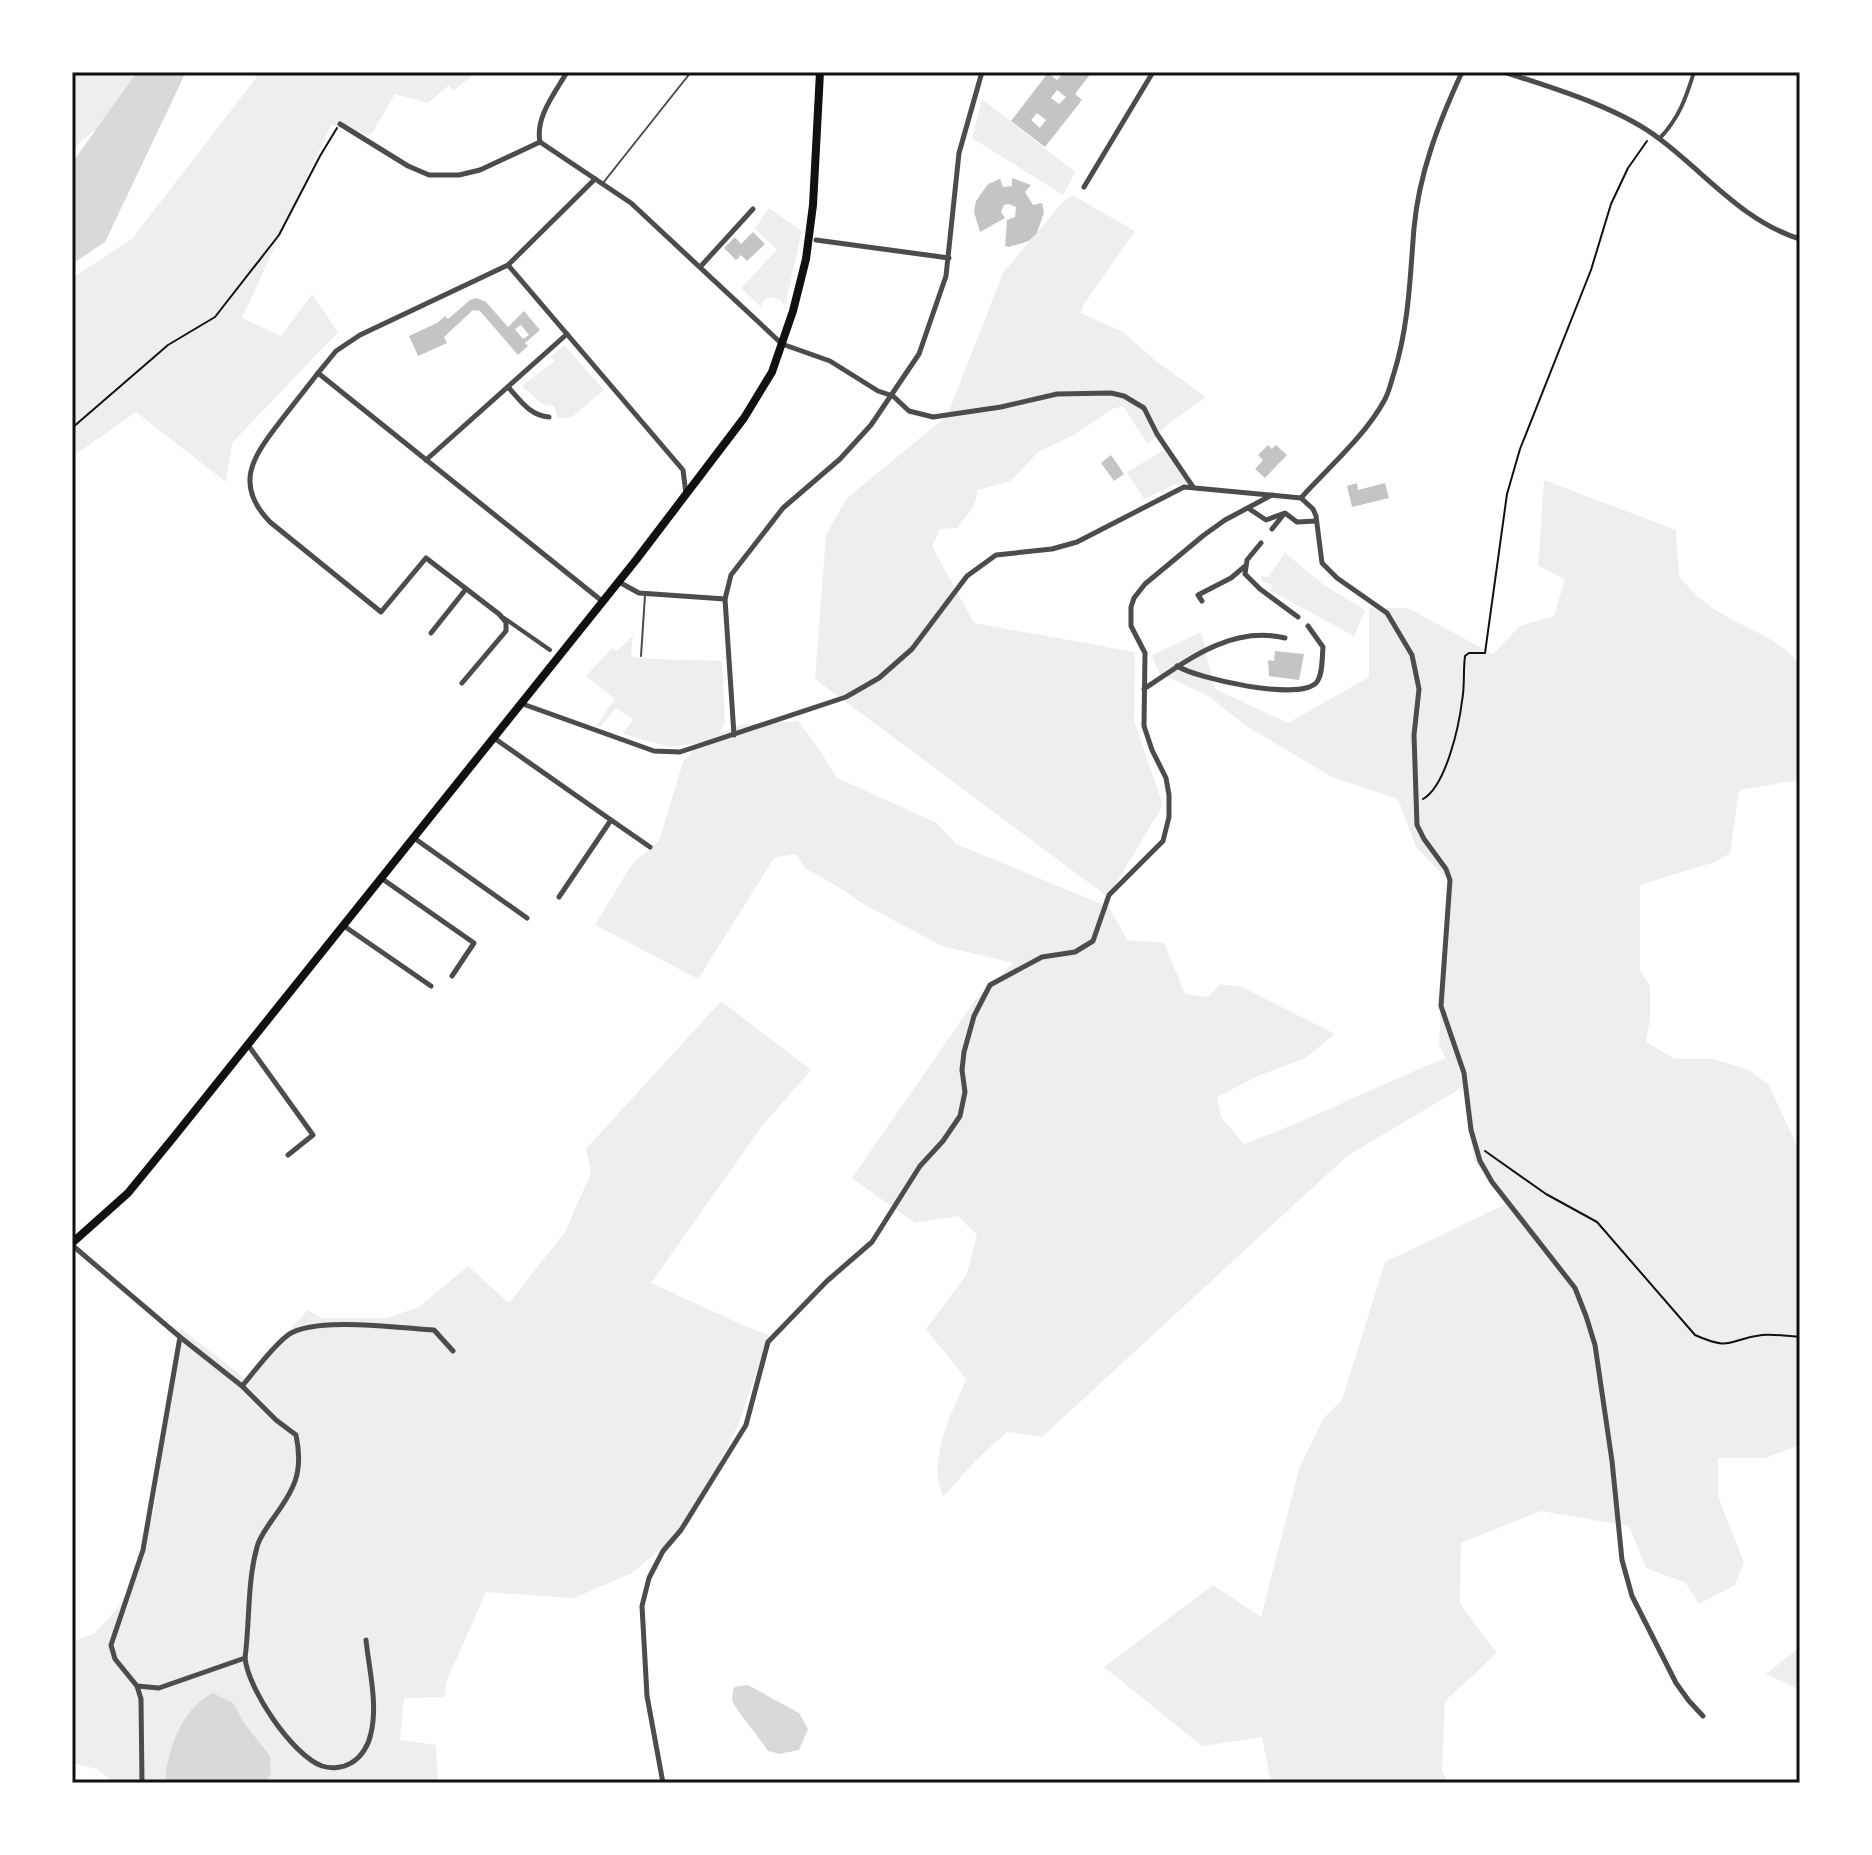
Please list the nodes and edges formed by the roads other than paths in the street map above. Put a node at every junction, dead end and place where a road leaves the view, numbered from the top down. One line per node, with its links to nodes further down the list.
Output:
1 (567, 72): 11 (street)
2 (691, 72): 13 (lane)
3 (820, 72): 22 (main road)
4 (982, 72): 18 (street)
5 (1153, 72): 14 (street)
6 (1462, 72): 33 (street)
7 (1504, 72): 10 (street)
8 (1694, 72): 10 (street)
9 (340, 124): 11 (street)
10 (1657, 136): 16 (street)
11 (540, 142): 12 (street)
12 (595, 179): 13 (street); 19 (street)
13 (603, 184): 20 (street)
14 (1084, 187)
15 (753, 209): 20 (street)
16 (1800, 239)
17 (816, 240): 18 (street)
18 (949, 258): 25 (street)
19 (508, 265): 21 (street); 23 (street)
20 (701, 266): 22 (street)
21 (567, 334): 24 (street); 28 (street)
22 (782, 344): 25 (street); 29 (main road)
23 (318, 373): 27 (street); 41 (street)
24 (508, 387): 26 (street); 27 (street)
25 (893, 396): 30 (street); 43 (street)
26 (549, 417)
27 (426, 460): 44 (street)
28 (683, 470): 29 (street); 31 (street)
29 (702, 474): 31 (main road)
30 (1193, 487): 32 (street); 57 (street)
31 (686, 495): 40 (main road)
32 (1272, 495): 33 (street); 34 (street)
33 (1301, 498): 36 (street)
34 (1248, 508): 35 (street); 55 (street)
35 (1285, 513): 36 (street); 37 (street)
36 (1316, 521): 77 (street)
37 (1272, 529)
38 (1261, 543): 39 (street)
39 (1244, 566): 45 (street); 47 (street)
40 (619, 582): 42 (street); 44 (main road)
41 (466, 589): 46 (street); 49 (street)
42 (645, 593): 43 (street); 52 (lane)
43 (725, 599): 57 (street)
44 (602, 601): 56 (main road)
45 (1202, 601)
46 (499, 614): 51 (street); 54 (street)
47 (1298, 617)
48 (1308, 626): 53 (street)
49 (431, 633)
50 (1285, 638): 53 (street)
51 (550, 650)
52 (641, 656)
53 (1177, 666): 55 (street)
54 (462, 683)
55 (1143, 689): 79 (street)
56 (520, 703): 57 (street); 58 (main road)
57 (734, 735)
58 (493, 737): 59 (street); 60 (main road)
59 (611, 820): 61 (street); 63 (street)
60 (413, 837): 62 (main road); 64 (street)
61 (650, 847)
62 (381, 877): 65 (main road); 66 (street)
63 (559, 897)
64 (527, 918)
65 (343, 925): 67 (street); 68 (main road)
66 (452, 976)
67 (431, 986)
68 (248, 1045): 69 (street); 70 (main road)
69 (288, 1155)
70 (72, 1244): 71 (street)
71 (180, 1337): 73 (street); 76 (street)
72 (453, 1351): 73 (street)
73 (242, 1386): 75 (street)
74 (366, 1640): 75 (street)
75 (245, 1658): 76 (street)
76 (137, 1686): 78 (street)
77 (1703, 1716)
78 (142, 1783)
79 (663, 1783)

